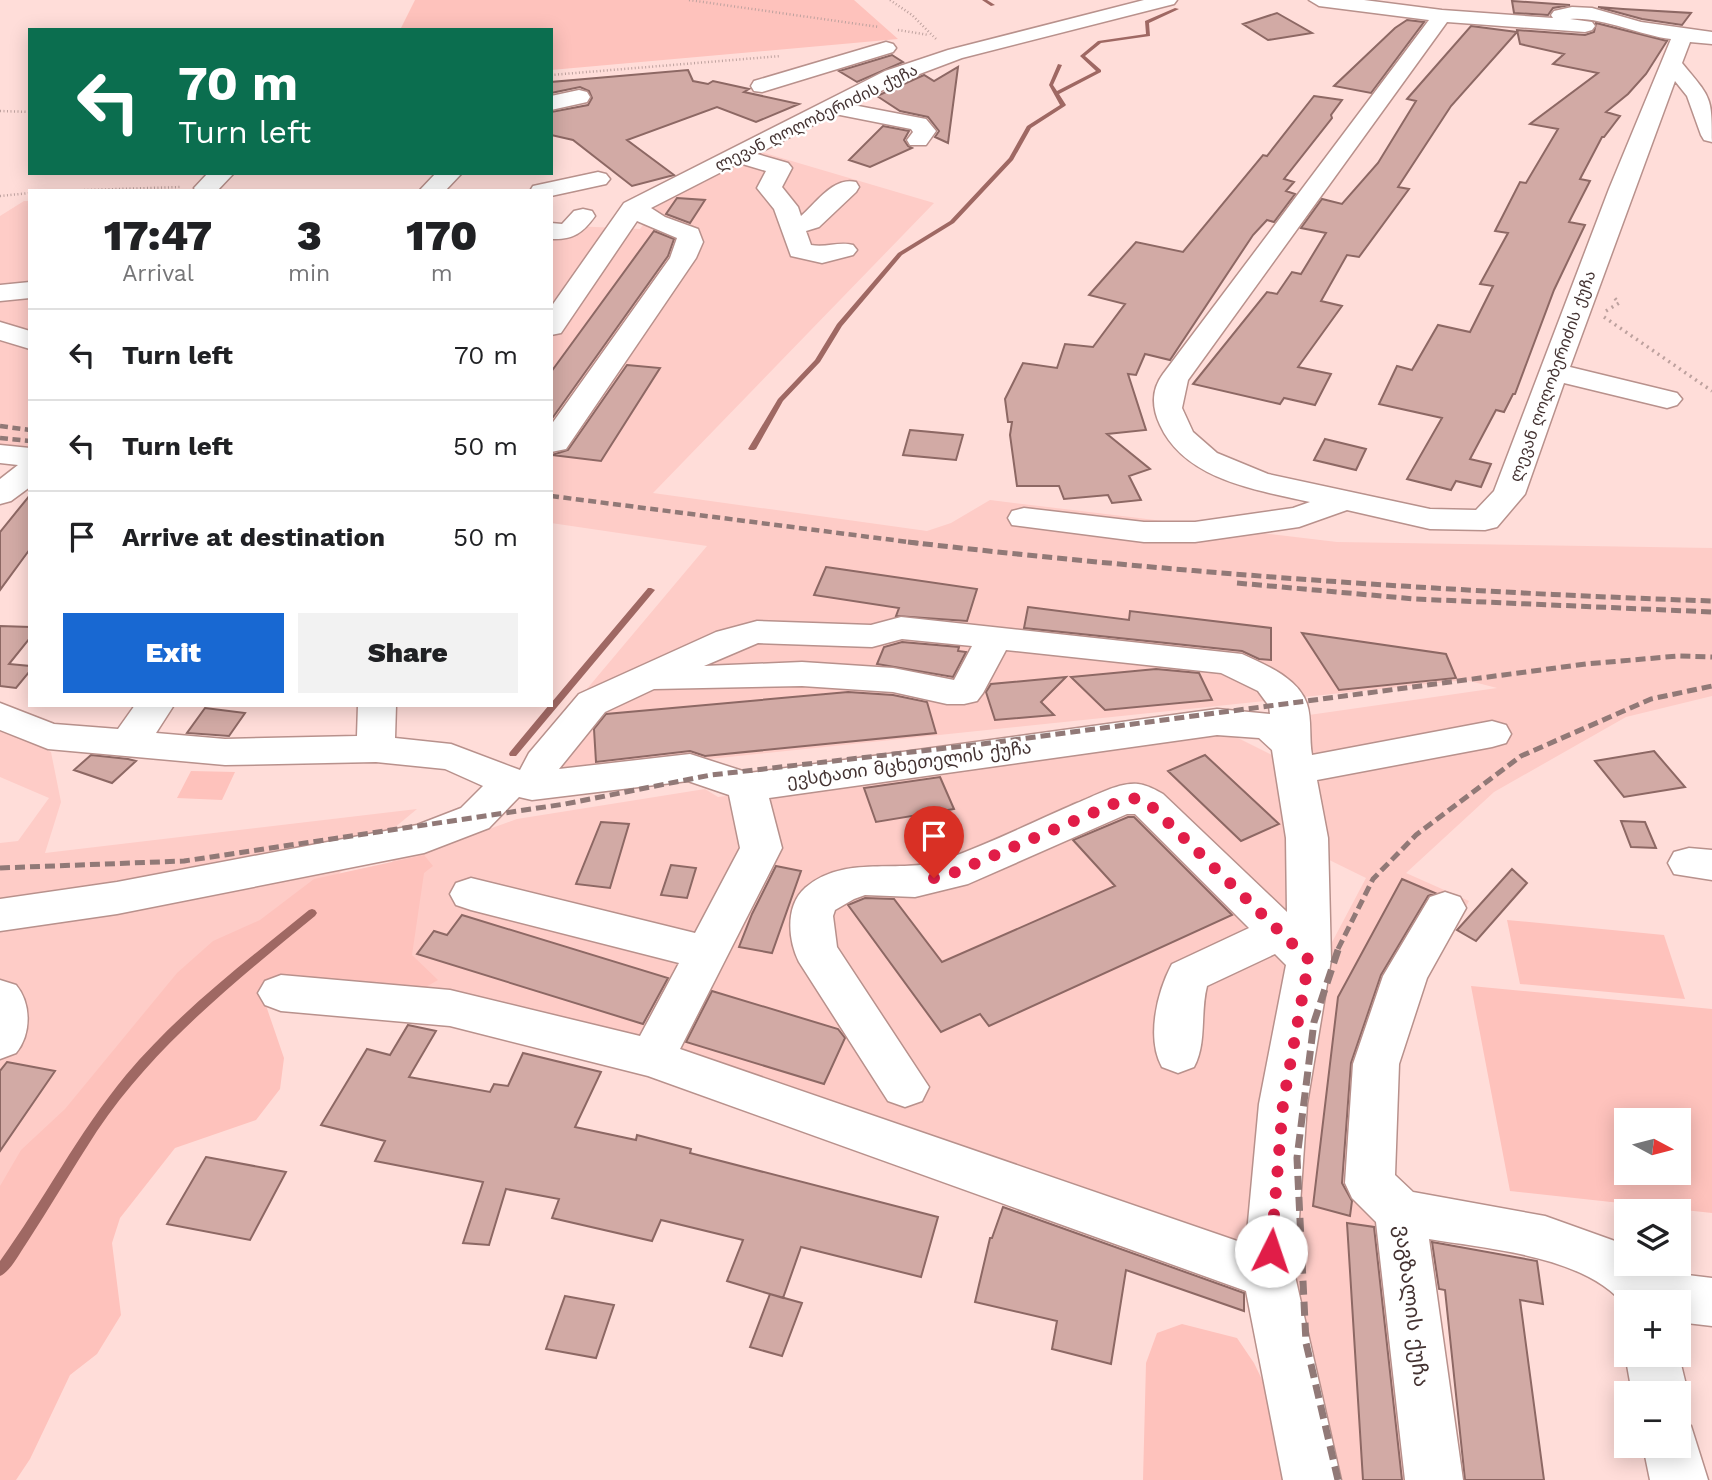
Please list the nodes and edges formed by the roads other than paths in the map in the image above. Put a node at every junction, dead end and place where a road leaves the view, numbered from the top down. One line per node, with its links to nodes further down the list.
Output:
1 (1167, 0): 13 (street, ლევან ღოღობერიძის ქუჩა)
2 (1319, 0): 3 (street)
3 (1409, 6): 5 (street)
4 (1584, 14): 5 (street); 6 (street)
5 (1442, 16): 42 (street, ლევან ღოღობერიძის ქუჩა)
6 (1683, 34): 7 (street); 9 (street, ლევან ღოღობერიძის ქუჩა)
7 (1712, 38)
8 (886, 48): 10 (street)
9 (1671, 63): 14 (street, ლევან ღოღობერიძის ქუჩა); 15 (street)
10 (762, 86)
11 (579, 97): 12 (street)
12 (553, 103)
13 (831, 107): 16 (street); 17 (street, ლევან ღოღობერიძის ქუჩა)
14 (1668, 125): 15 (street); 35 (street, ლევან ღოღობერიძის ქუჩა)
15 (1711, 132)
16 (918, 140)
17 (736, 155): 23 (street, ლევან ღოღობერიძის ქუჩა); 25 (street)
18 (448, 175): 21 (street)
19 (598, 179): 22 (street)
20 (847, 187): 25 (street)
21 (432, 189)
22 (551, 189)
23 (634, 208): 28 (street); 37 (street)
24 (583, 216): 26 (street)
25 (793, 227): 27 (street)
26 (553, 231)
27 (844, 250)
28 (585, 277): 29 (street); 32 (street)
29 (553, 285)
30 (28, 290): 31 (street)
31 (0, 293)
32 (553, 324)
33 (0, 330): 34 (street)
34 (28, 340)
35 (1554, 373): 36 (street); 42 (street, ლევან ღოღობერიძის ქუჩა)
36 (1667, 399)
37 (553, 442)
38 (0, 454): 39 (street)
39 (28, 457)
40 (28, 473): 41 (street)
41 (0, 494)
42 (1345, 500): 43 (street)
43 (1024, 518)
44 (994, 638): 45 (street); 45 (street); 52 (street)
45 (644, 679): 53 (street)
46 (154, 707): 50 (street)
47 (377, 707): 51 (street)
48 (5, 723): 50 (street, ევსტათი მცხეთელის ქუჩა)
49 (1492, 734): 52 (street)
50 (130, 743): 51 (street, ევსტათი მცხეთელის ქუჩა)
51 (376, 749): 53 (street, ევსტათი მცხეთელის ქუჩა)
52 (1293, 758): 54 (street, ევსტათი მცხეთელის ქუჩა); 58 (street)
53 (522, 784): 54 (street, ევსტათი მცხეთელის ქუჩა); 57 (street)
54 (747, 787): 59 (street)
55 (471, 894): 59 (street)
56 (1445, 908): 66 (street, ვაგზალის ქუჩა)
57 (0, 915)
58 (1295, 946): 63 (street); 65 (street); 67 (street)
59 (706, 953): 64 (street)
60 (281, 993): 64 (street)
61 (0, 998): 62 (street)
62 (0, 1040)
63 (1178, 1054)
64 (652, 1058): 67 (street)
65 (905, 1087)
66 (1400, 1212): 68 (street); 73 (street, ვაგზალის ქუჩა)
67 (1269, 1276): 72 (street)
68 (1643, 1290)
69 (1691, 1301): 70 (street)
70 (1712, 1302)
71 (1674, 1458): 74 (street)
72 (1312, 1480)
73 (1434, 1480)
74 (1679, 1480)

